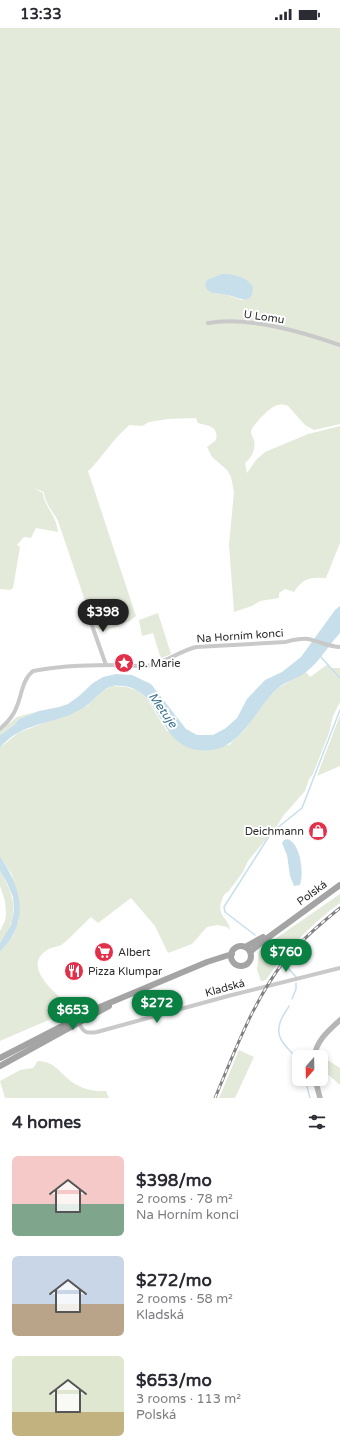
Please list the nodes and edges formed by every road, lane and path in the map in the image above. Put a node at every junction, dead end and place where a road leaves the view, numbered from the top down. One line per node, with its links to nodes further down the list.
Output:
1 (208, 323): 2 (street, U Lomu)
2 (340, 345)
3 (84, 608): 5 (street)
4 (340, 647): 5 (street, Na Horním konci)
5 (106, 665): 6 (street, Na Horním konci)
6 (0, 729)
7 (340, 885): 8 (main road, Polská)
8 (248, 950): 9 (main road); 9 (main road)
9 (232, 957): 11 (main road)
10 (340, 968): 11 (street, Kladská)
11 (77, 1020): 14 (main road); 15 (main road)
12 (340, 1020): 13 (main road)
13 (316, 1050)
14 (0, 1058)
15 (0, 1066)
16 (317, 1086): 17 (main road)
17 (320, 1098)

